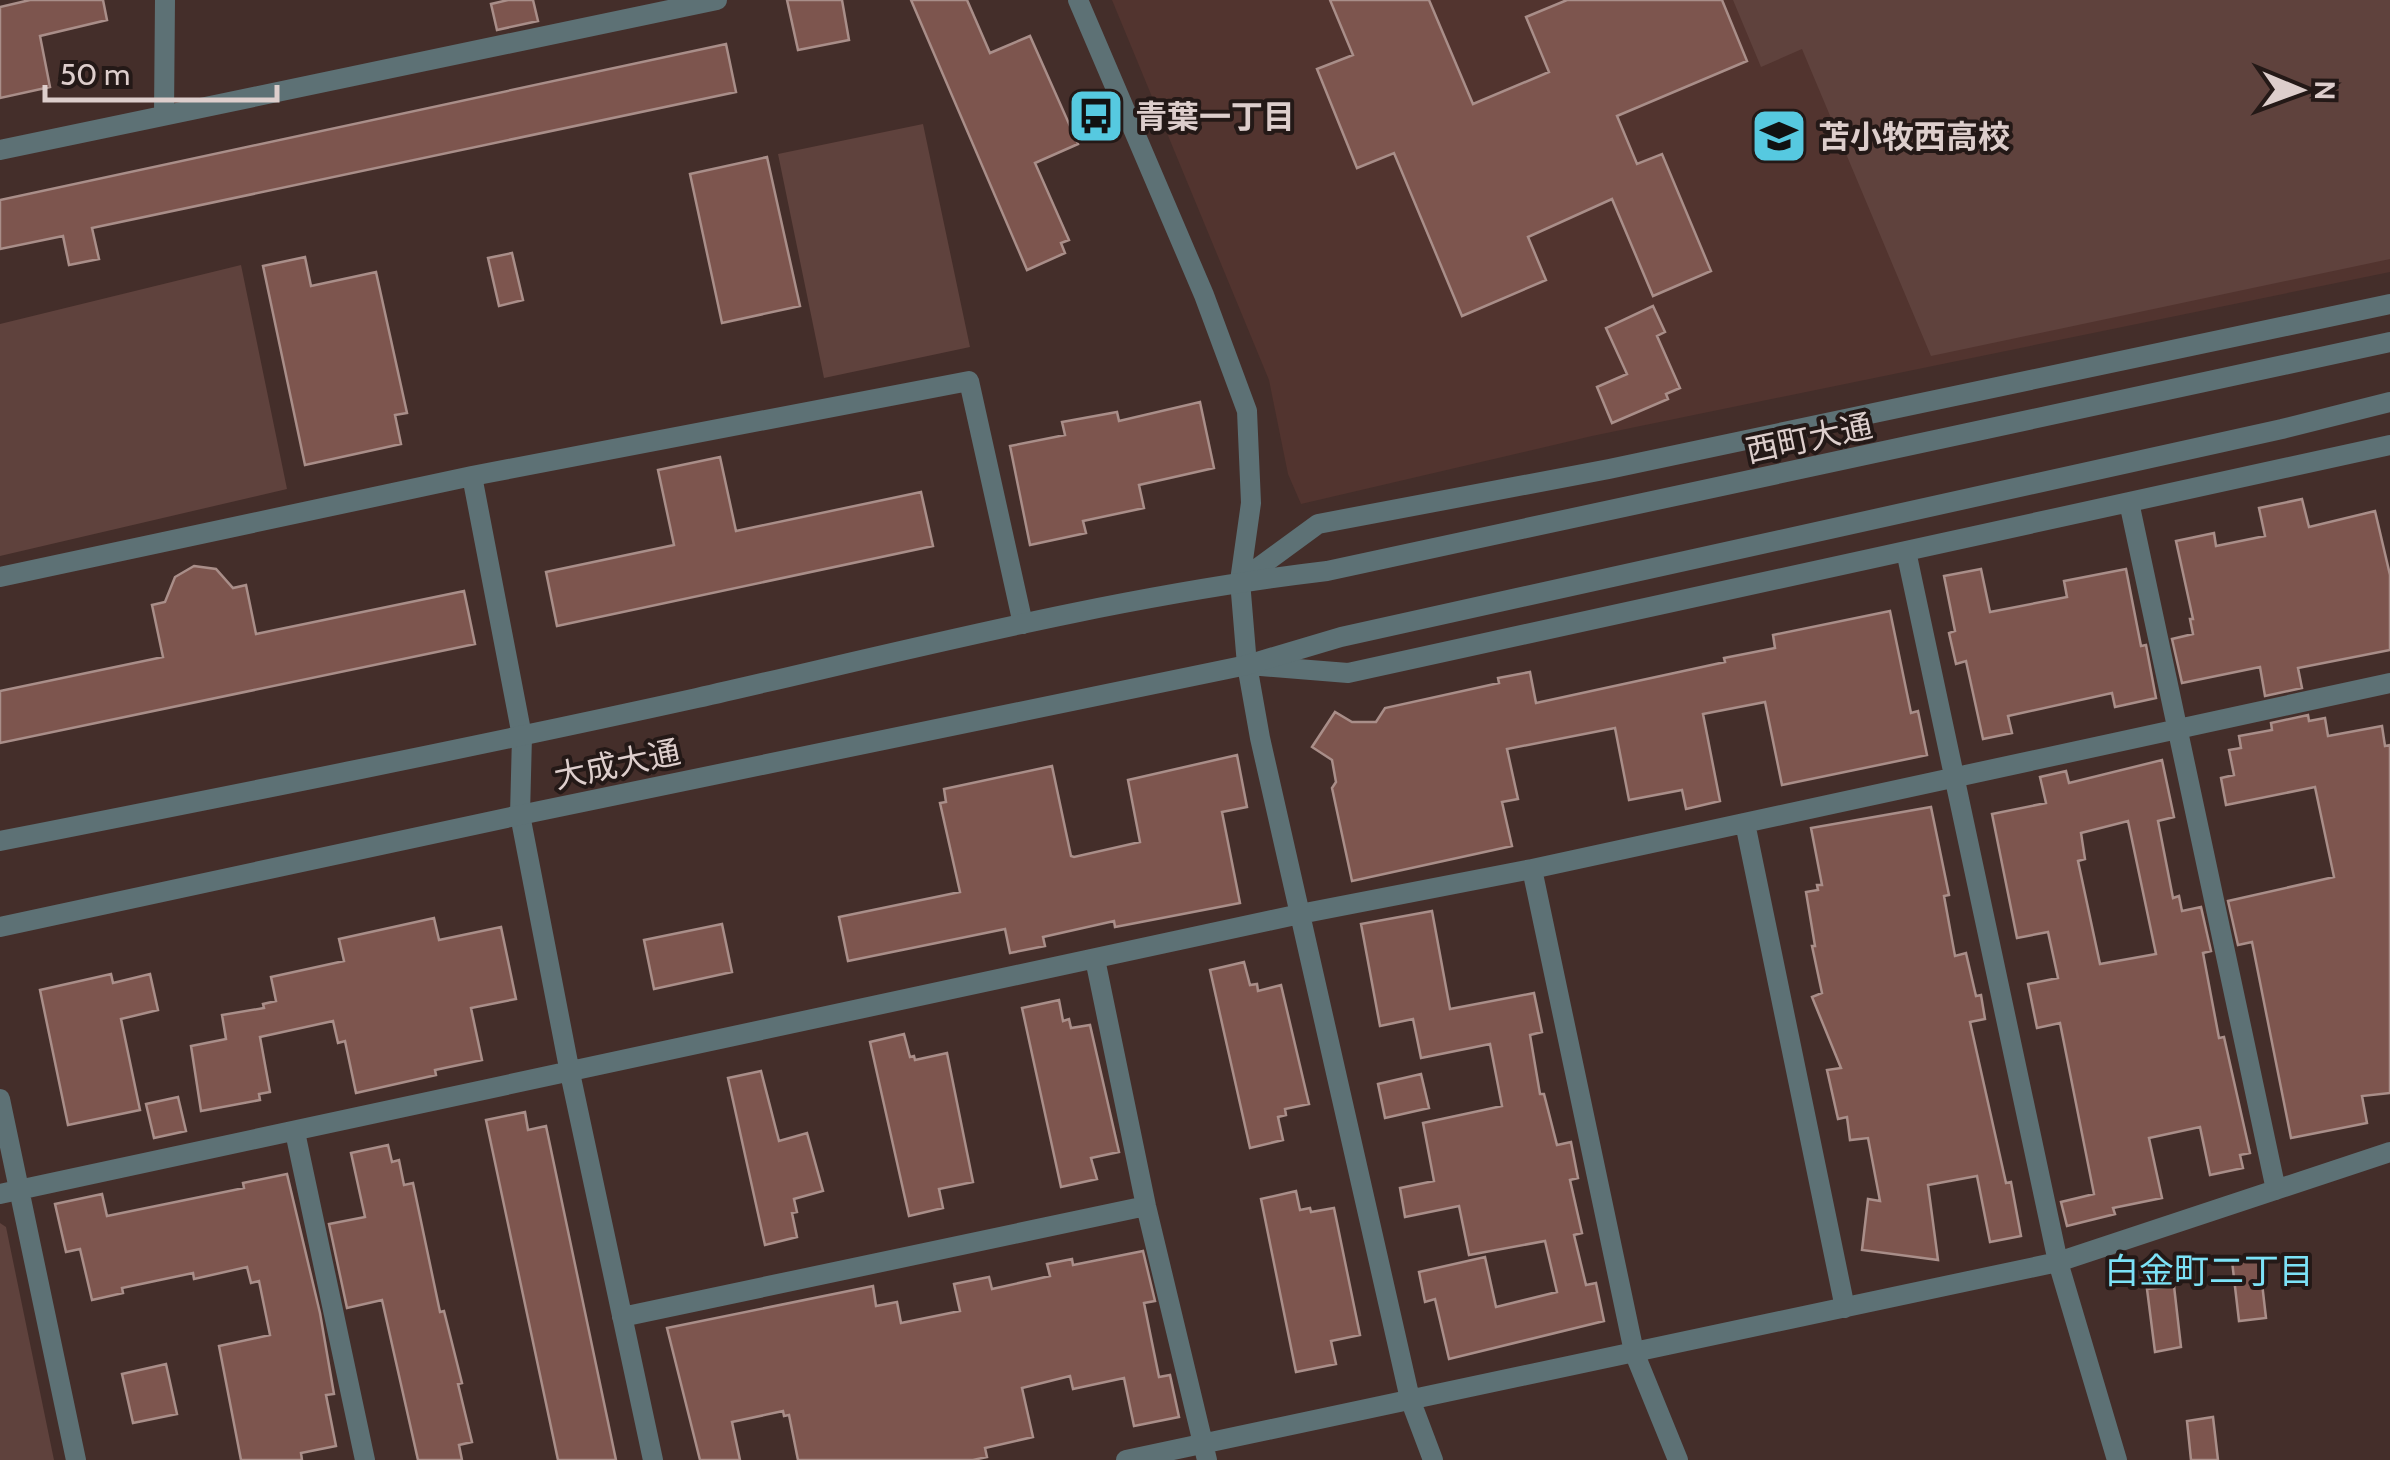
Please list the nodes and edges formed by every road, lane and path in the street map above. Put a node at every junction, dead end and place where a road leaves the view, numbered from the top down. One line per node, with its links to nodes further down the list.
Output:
1 (165, 0): 4 (street)
2 (718, 0): 4 (street)
3 (1078, 0): 14 (street)
4 (164, 114): 5 (street)
5 (0, 150)
6 (2390, 304): 14 (street)
7 (2390, 342): 14 (street, 西町大通)
8 (2390, 402): 16 (street)
9 (2390, 446): 11 (street)
10 (472, 476): 13 (street); 15 (street); 19 (street)
11 (2129, 502): 12 (street); 18 (street)
12 (1906, 551): 16 (street); 20 (street)
13 (0, 577)
14 (1240, 581): 15 (street, 大成大通); 16 (street)
15 (1024, 624): 19 (street, 大成大通)
16 (1248, 665): 21 (street, 大成大通); 25 (street)
17 (2390, 684): 18 (street)
18 (2176, 727): 20 (street); 32 (street)
19 (522, 736): 21 (street); 23 (street, 大成大通)
20 (1955, 778): 22 (street); 35 (street)
21 (520, 815): 26 (street, 大成大通); 28 (street)
22 (1745, 823): 24 (street); 36 (street)
23 (0, 842)
24 (1532, 869): 25 (street); 38 (street)
25 (1300, 914): 27 (street); 39 (street)
26 (0, 927)
27 (1095, 959): 28 (street); 34 (street)
28 (570, 1073): 30 (street); 37 (street)
29 (0, 1099): 33 (street)
30 (294, 1132): 33 (street); 42 (street)
31 (2390, 1152): 32 (street)
32 (2276, 1190): 35 (street)
33 (9, 1192): 41 (street)
34 (1146, 1206): 37 (street); 40 (street)
35 (2058, 1262): 36 (street); 47 (street)
36 (1845, 1308): 38 (street)
37 (622, 1317): 43 (street)
38 (1634, 1352): 39 (street); 46 (street)
39 (1410, 1399): 40 (street); 45 (street)
40 (1204, 1452): 44 (street)
41 (76, 1460)
42 (365, 1460)
43 (654, 1460)
44 (1126, 1460)
45 (1433, 1460)
46 (1678, 1460)
47 (2117, 1460)

